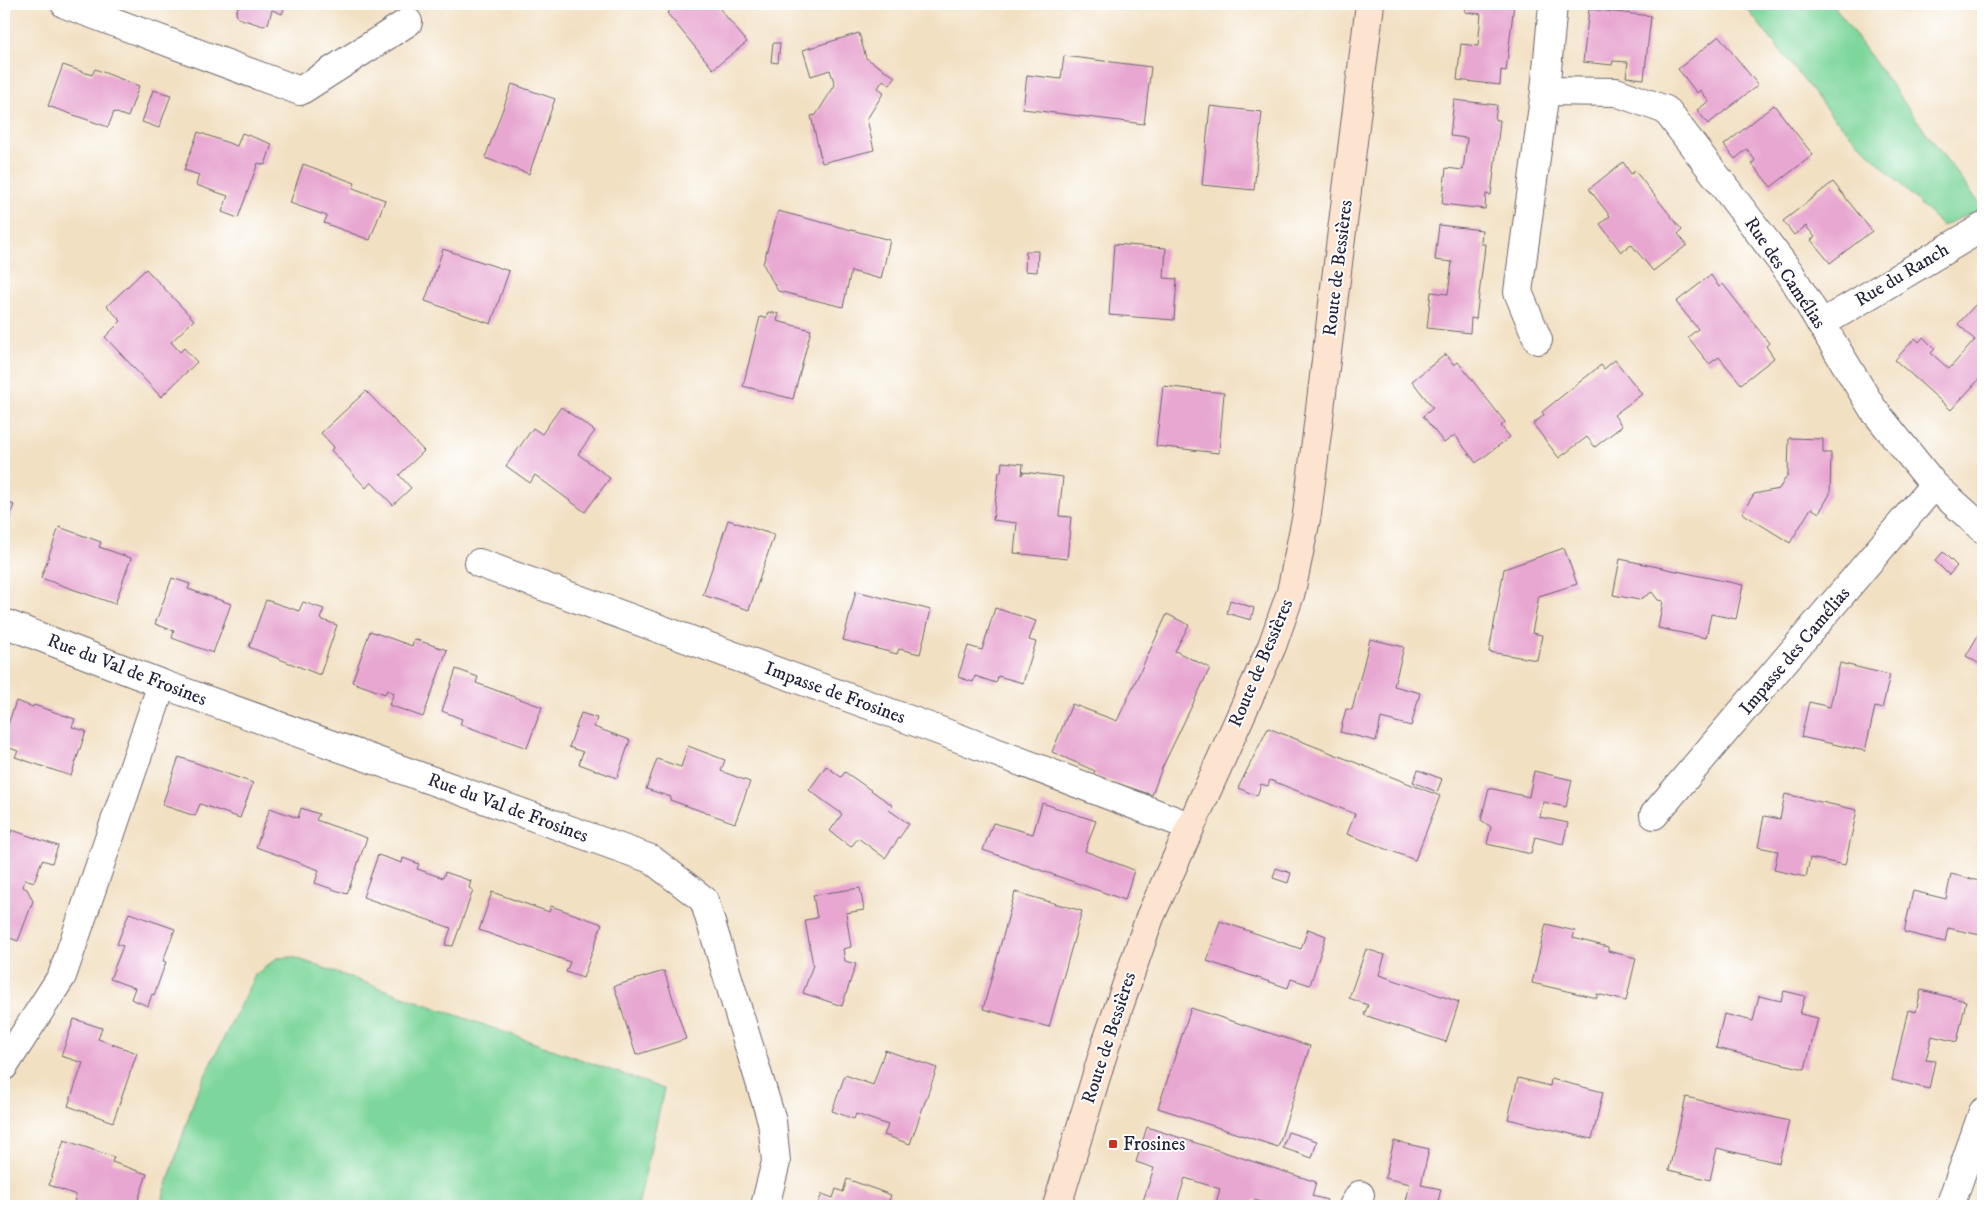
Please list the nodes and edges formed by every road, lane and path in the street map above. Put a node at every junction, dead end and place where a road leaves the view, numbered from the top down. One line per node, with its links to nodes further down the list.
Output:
1 (65, 4): 4 (street)
2 (1370, 4): 15 (main road, Route de Bessières)
3 (1553, 5): 5 (street)
4 (408, 22)
5 (1545, 91): 7 (street, Rue des Camélias); 8 (street)
6 (1983, 227): 7 (street, Rue du Ranch)
7 (1821, 324): 9 (street, Rue des Camélias)
8 (1538, 340)
9 (1934, 485): 10 (street, Rue des Camélias); 14 (street, Impasse des Camélias)
10 (1983, 529)
11 (479, 563): 15 (street, Impasse de Frosines)
12 (4, 623): 13 (street, Rue du Val de Frosines)
13 (162, 684): 16 (street); 18 (street, Rue du Val de Frosines)
14 (1654, 815)
15 (1189, 826): 19 (main road, Route de Bessières)
16 (4, 1066)
17 (1983, 1112): 20 (street)
18 (765, 1206)
19 (1060, 1206)
20 (1950, 1206)

